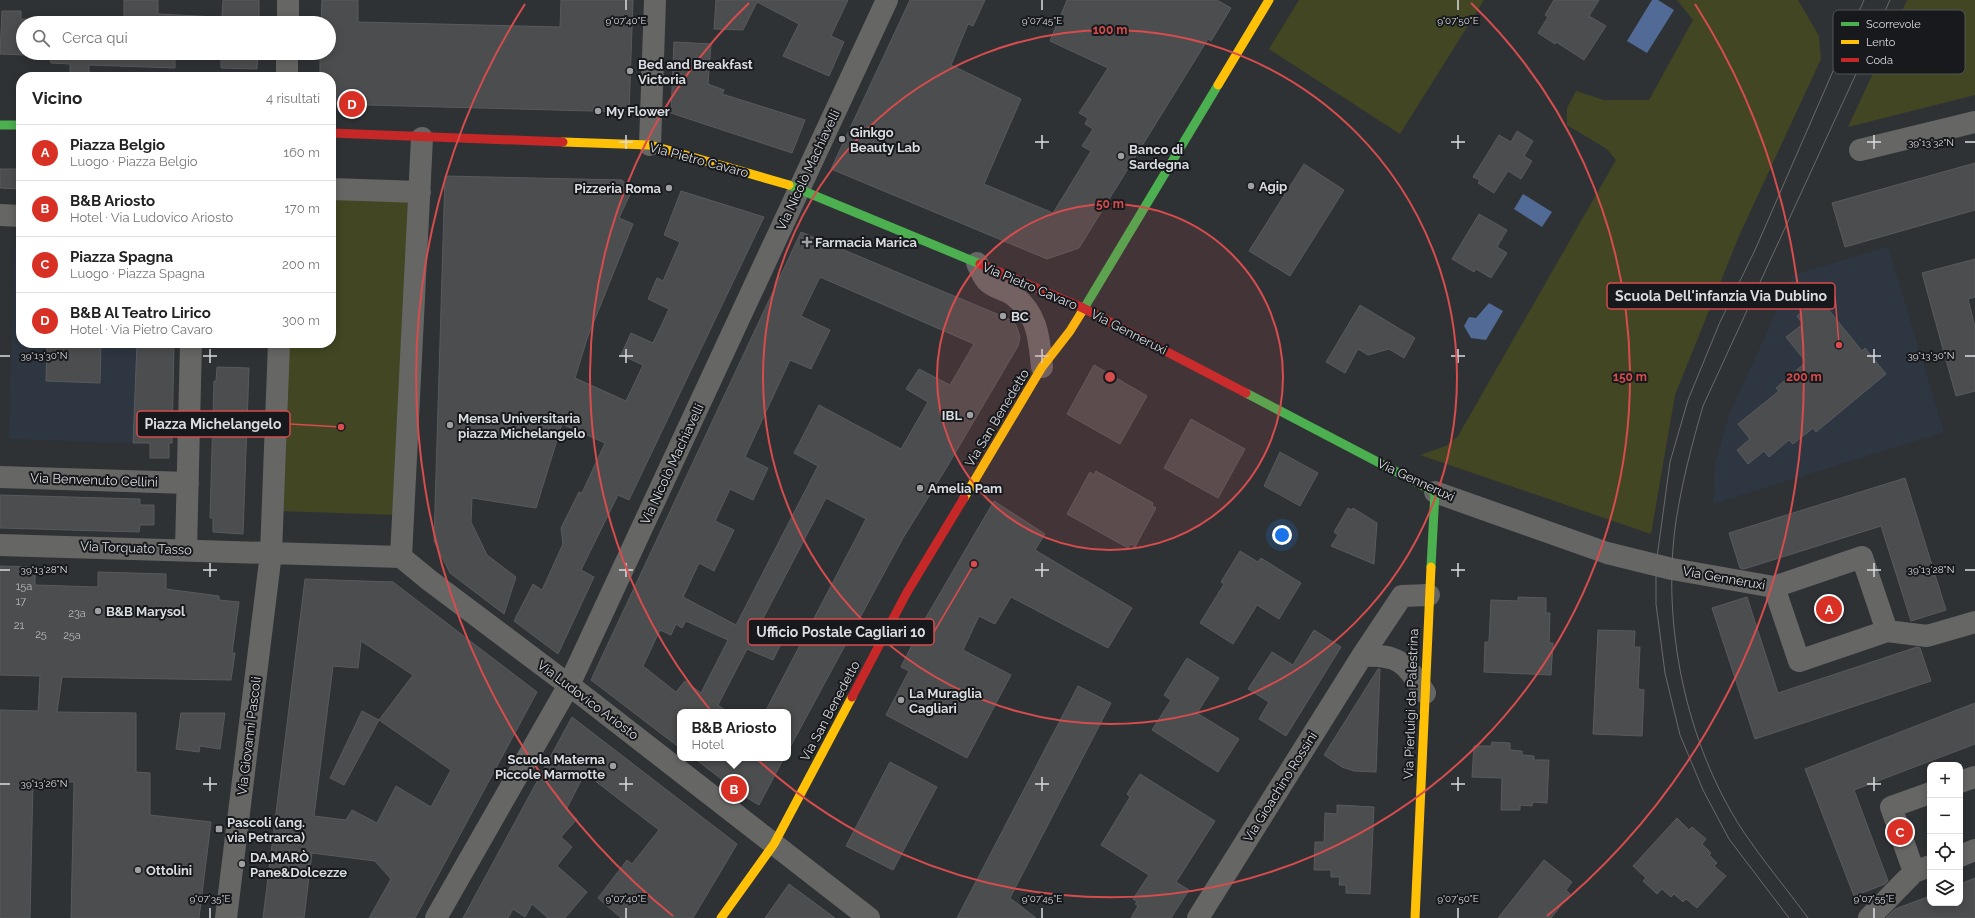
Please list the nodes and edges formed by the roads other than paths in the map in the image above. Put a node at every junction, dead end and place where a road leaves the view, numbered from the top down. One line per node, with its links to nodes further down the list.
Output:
1 (288, 0): 5 (street)
2 (655, 0): 13 (street)
3 (887, 0): 15 (street, Via Nicolò Machiavelli)
4 (1263, 2): 21 (street, Via San Benedetto)
5 (288, 16)
6 (287, 60): 7 (street)
7 (287, 72)
8 (1975, 122): 14 (street)
9 (0, 125): 10 (street)
10 (16, 126)
11 (336, 133): 12 (street, Via Pietro Cavaro)
12 (422, 138): 13 (street, Via Pietro Cavaro); 17 (street)
13 (650, 144): 15 (street, Via Pietro Cavaro)
14 (1860, 150)
15 (800, 188): 20 (street, Via Pietro Cavaro); 37 (street, Via Nicolò Machiavelli)
16 (336, 189): 17 (street)
17 (420, 192): 31 (street)
18 (0, 215): 19 (street)
19 (16, 216)
20 (977, 263): 21 (street, Via Pietro Cavaro); 24 (street, Via Pietro Cavaro)
21 (1083, 308): 24 (street, Via San Benedetto); 27 (street, Via Genneruxi)
22 (191, 348): 26 (street)
23 (279, 348): 30 (street, Via Giovanni Pascoli)
24 (1042, 367): 42 (street, Via San Benedetto)
25 (0, 476): 26 (street, Via Benvenuto Cellini)
26 (188, 483): 29 (street)
27 (1435, 492): 32 (street, Via Genneruxi); 33 (street, Via Pierluigi da Palestrina)
28 (0, 545): 29 (street, Via Torquato Tasso)
29 (186, 550): 30 (street, Via Torquato Tasso)
30 (271, 553): 31 (street, Via Torquato Tasso); 46 (street, Via Giovanni Pascoli)
31 (401, 557): 37 (street, Via Ludovico Ariosto)
32 (1774, 587): 35 (street); 35 (street)
33 (1429, 595): 36 (street, Via Gioachino Rossini); 38 (street, Via Pierluigi da Palestrina)
34 (1975, 622): 35 (street)
35 (1887, 631)
36 (1362, 656): 38 (street); 50 (street, Via Gioachino Rossini)
37 (569, 685): 42 (street, Via Ludovico Ariosto); 47 (street, Via Nicolò Machiavelli)
38 (1425, 693): 51 (street, Via Pierluigi da Palestrina)
39 (1975, 777): 40 (street)
40 (1963, 781)
41 (1927, 794): 45 (street)
42 (774, 844): 48 (street, Via San Benedetto); 49 (street, Via Ludovico Ariosto)
43 (1975, 850): 44 (street)
44 (1963, 855)
45 (1922, 869): 52 (street)
46 (226, 918)
47 (436, 918)
48 (721, 918)
49 (869, 918)
50 (1198, 918)
51 (1415, 918)
52 (1868, 918)

